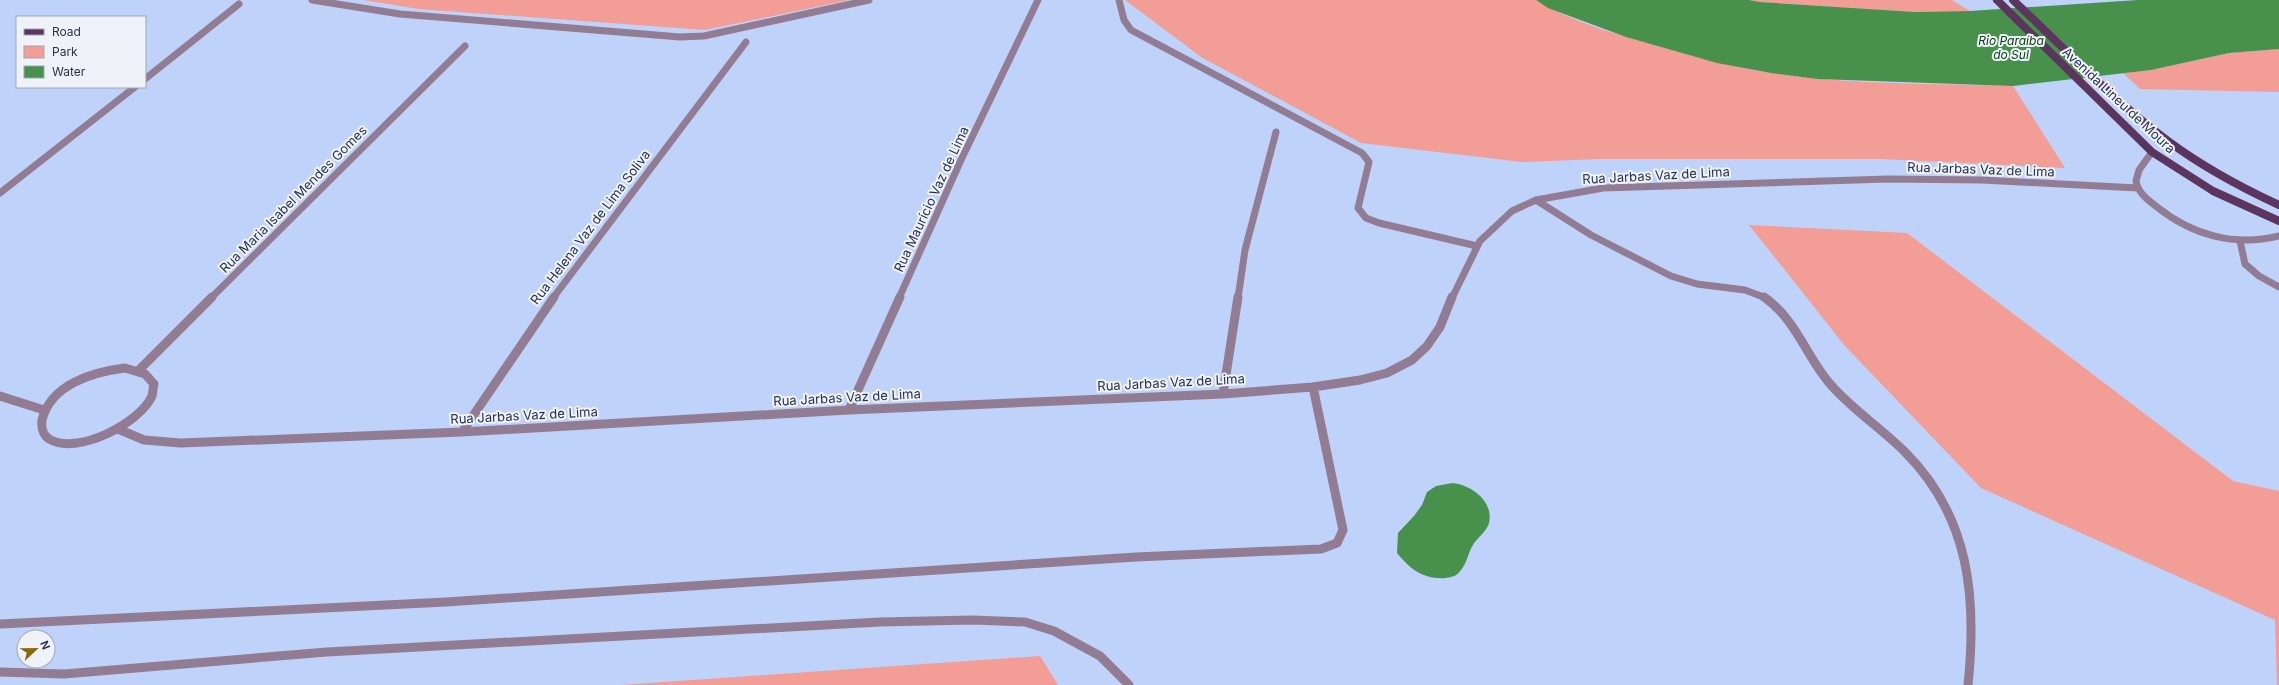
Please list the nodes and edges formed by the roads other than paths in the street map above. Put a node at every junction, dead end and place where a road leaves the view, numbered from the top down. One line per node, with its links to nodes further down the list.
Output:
1 (312, 0): 2 (street)
2 (869, 0)
3 (1038, 0): 28 (street, Rua Maurício Vaz de Lima)
4 (1119, 0): 21 (street)
5 (1997, 0): 13 (main road, Avenida Lineu de Moura)
6 (2013, 0): 17 (main road, Avenida Lineu de Moura)
7 (239, 4): 10 (street)
8 (746, 42): 30 (street, Rua Helena Vaz de Lima Soliva)
9 (464, 46): 23 (street, Rua Maria Isabel Mendes Gomes)
10 (146, 78)
11 (134, 88): 15 (street)
12 (1276, 132): 25 (street)
13 (2152, 152): 14 (street); 18 (main road, Avenida Lineu de Moura)
14 (2138, 188): 16 (street, Rua Jarbas Vaz de Lima); 20 (street)
15 (0, 193)
16 (1536, 200): 21 (street, Rua Jarbas Vaz de Lima); 34 (street)
17 (2279, 205)
18 (2279, 222)
19 (2279, 236): 20 (street)
20 (2240, 241): 22 (street)
21 (1477, 246): 24 (street, Rua Jarbas Vaz de Lima)
22 (2279, 288)
23 (139, 370): 27 (street); 29 (street)
24 (1313, 387): 25 (street, Rua Jarbas Vaz de Lima); 31 (street)
25 (1223, 394): 28 (street, Rua Jarbas Vaz de Lima)
26 (0, 396): 27 (street)
27 (44, 410): 29 (street)
28 (849, 410): 30 (street, Rua Jarbas Vaz de Lima)
29 (118, 429): 30 (street, Rua Jarbas Vaz de Lima)
30 (462, 432)
31 (0, 624)
32 (0, 672): 33 (street)
33 (1129, 685)
34 (1968, 685)

